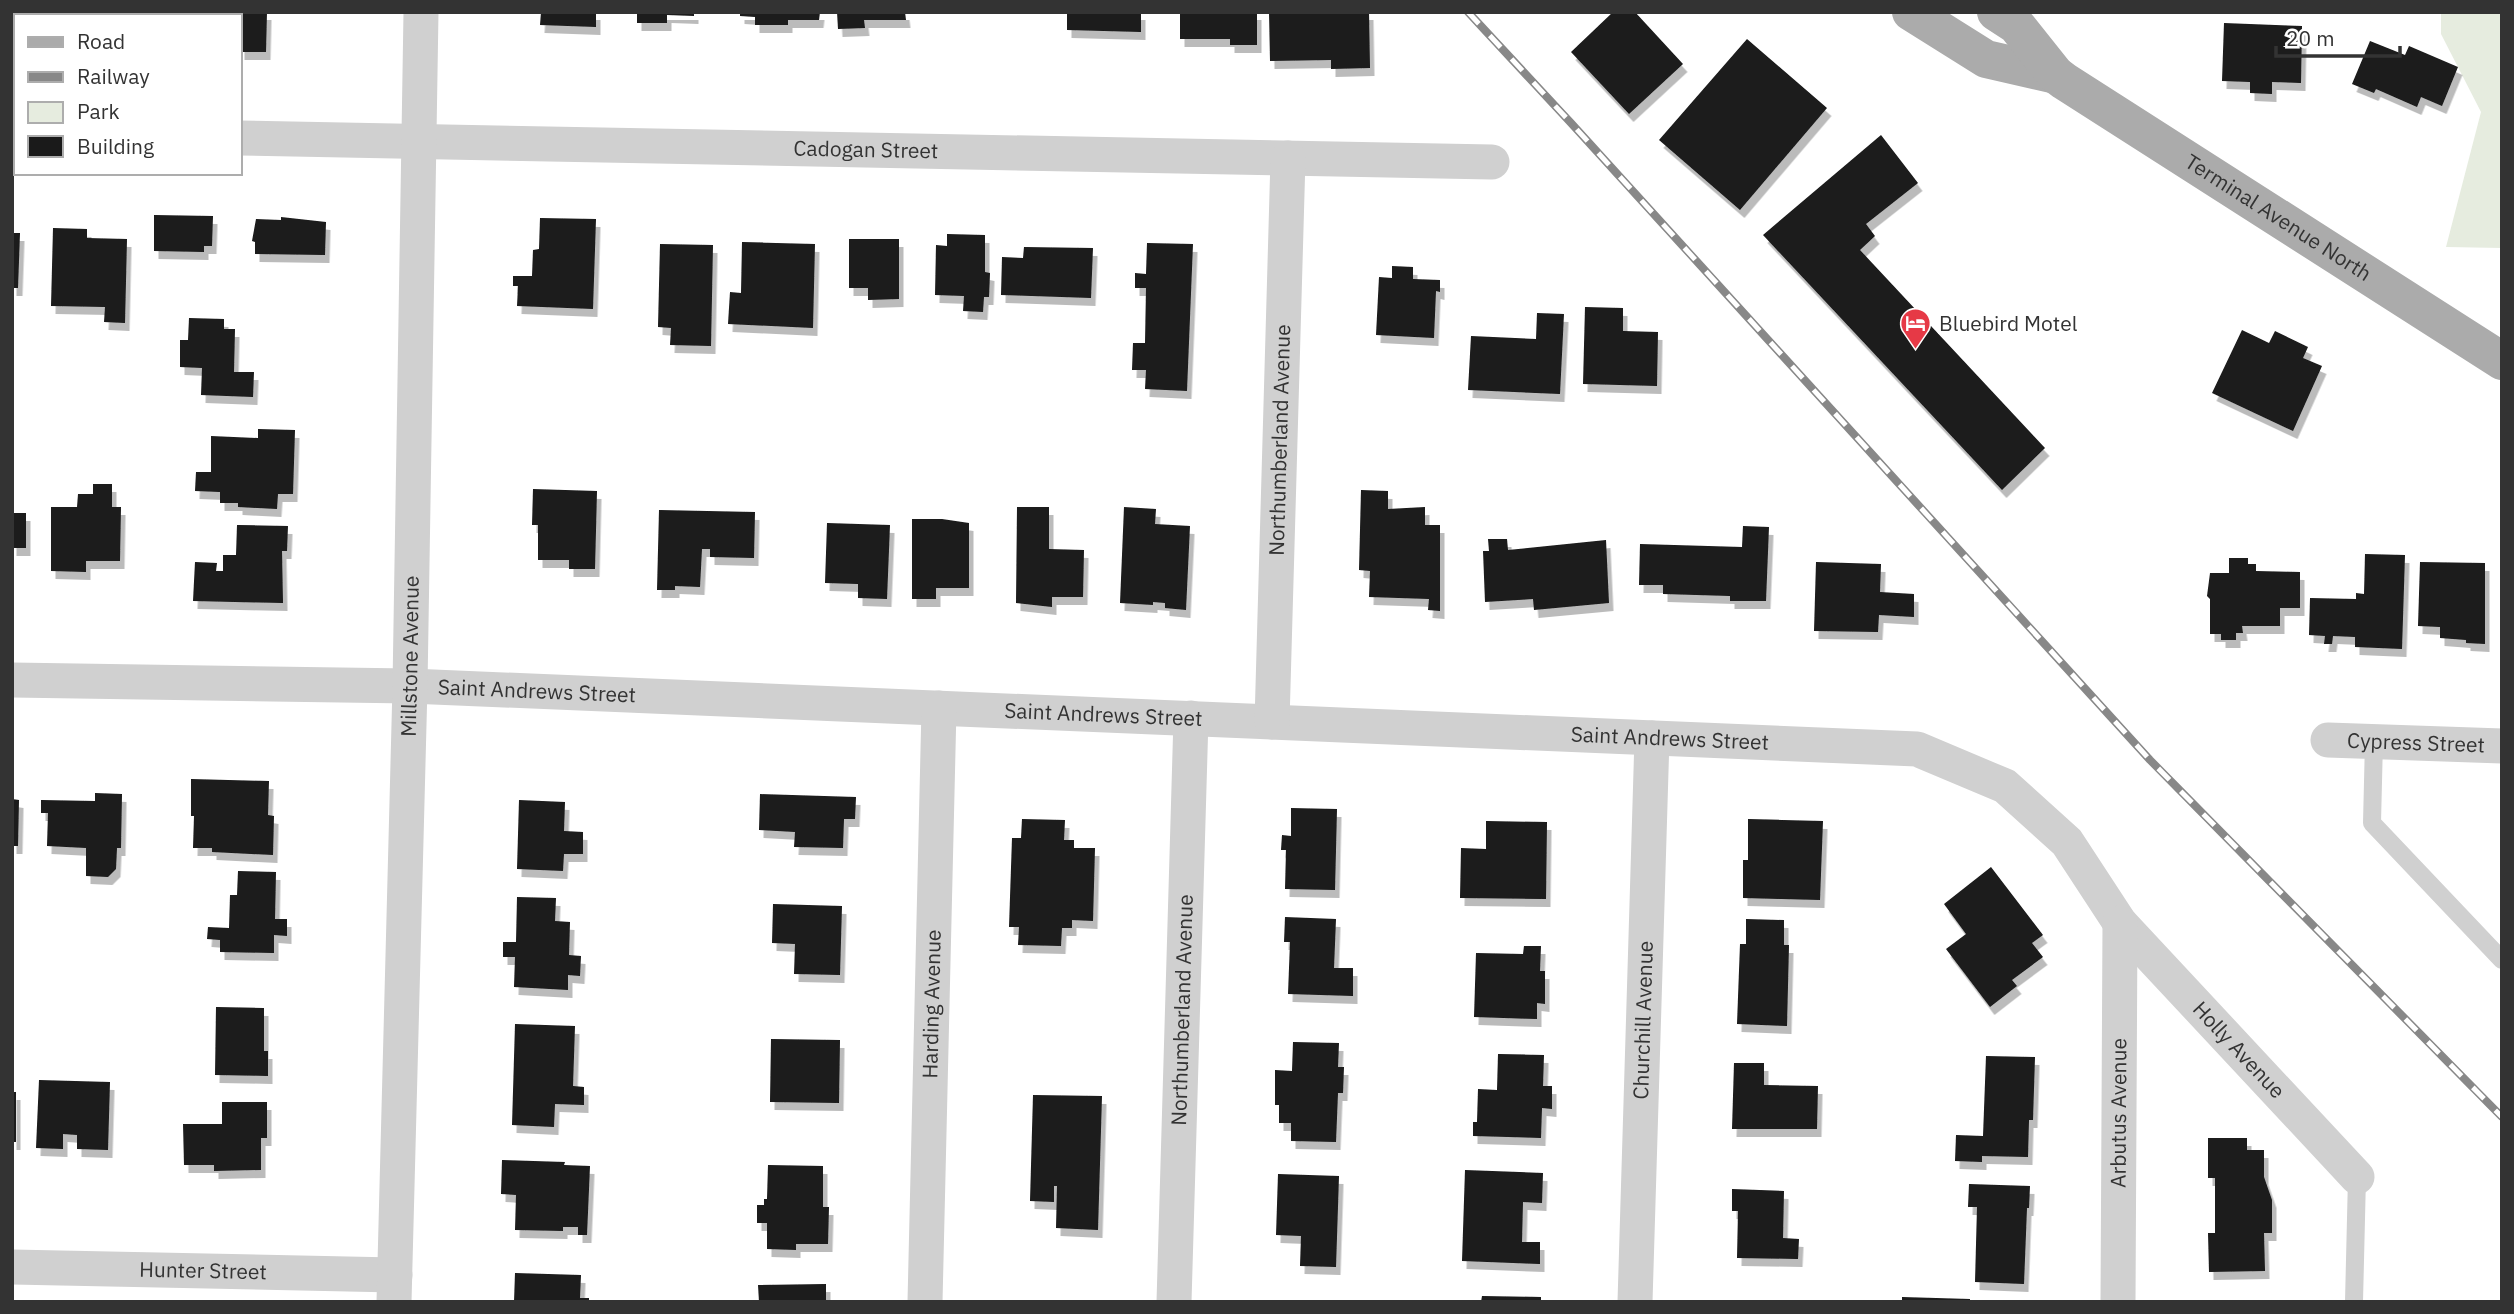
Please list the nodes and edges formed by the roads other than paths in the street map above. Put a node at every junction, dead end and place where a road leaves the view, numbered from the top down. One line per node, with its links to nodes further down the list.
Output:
1 (421, 12): 6 (street, Millstone Avenue)
2 (1911, 12): 4 (main road, Terminal Avenue North)
3 (1996, 12): 4 (main road, Terminal Avenue North)
4 (2056, 75): 9 (main road, Terminal Avenue North)
5 (242, 138): 6 (street, Cadogan Street)
6 (419, 142): 7 (street, Cadogan Street); 11 (street, Millstone Avenue)
7 (1288, 158): 8 (street, Cadogan Street); 14 (street, Northumberland Avenue)
8 (1492, 162)
9 (2502, 361)
10 (12, 680): 11 (street, Saint Andrews Street)
11 (410, 686): 12 (street, Saint Andrews Street); 23 (street, Millstone Avenue)
12 (939, 708): 13 (street, Saint Andrews Street); 24 (street, Harding Avenue)
13 (1191, 718): 14 (street, Saint Andrews Street); 25 (street, Northumberland Avenue)
14 (1272, 722): 15 (street, Saint Andrews Street)
15 (1652, 738): 19 (street, Saint Andrews Street); 26 (street, Churchill Avenue)
16 (2328, 740): 17 (street, Cypress Street)
17 (2374, 741): 18 (street, Cypress Street); 20 (lane)
18 (2502, 746)
19 (2120, 923): 21 (street, Holly Avenue); 27 (street, Arbutus Avenue)
20 (2502, 960)
21 (2357, 1177): 28 (lane)
22 (12, 1267): 23 (street, Hunter Street)
23 (394, 1289)
24 (925, 1302)
25 (1174, 1302)
26 (1635, 1302)
27 (2118, 1302)
28 (2354, 1302)

